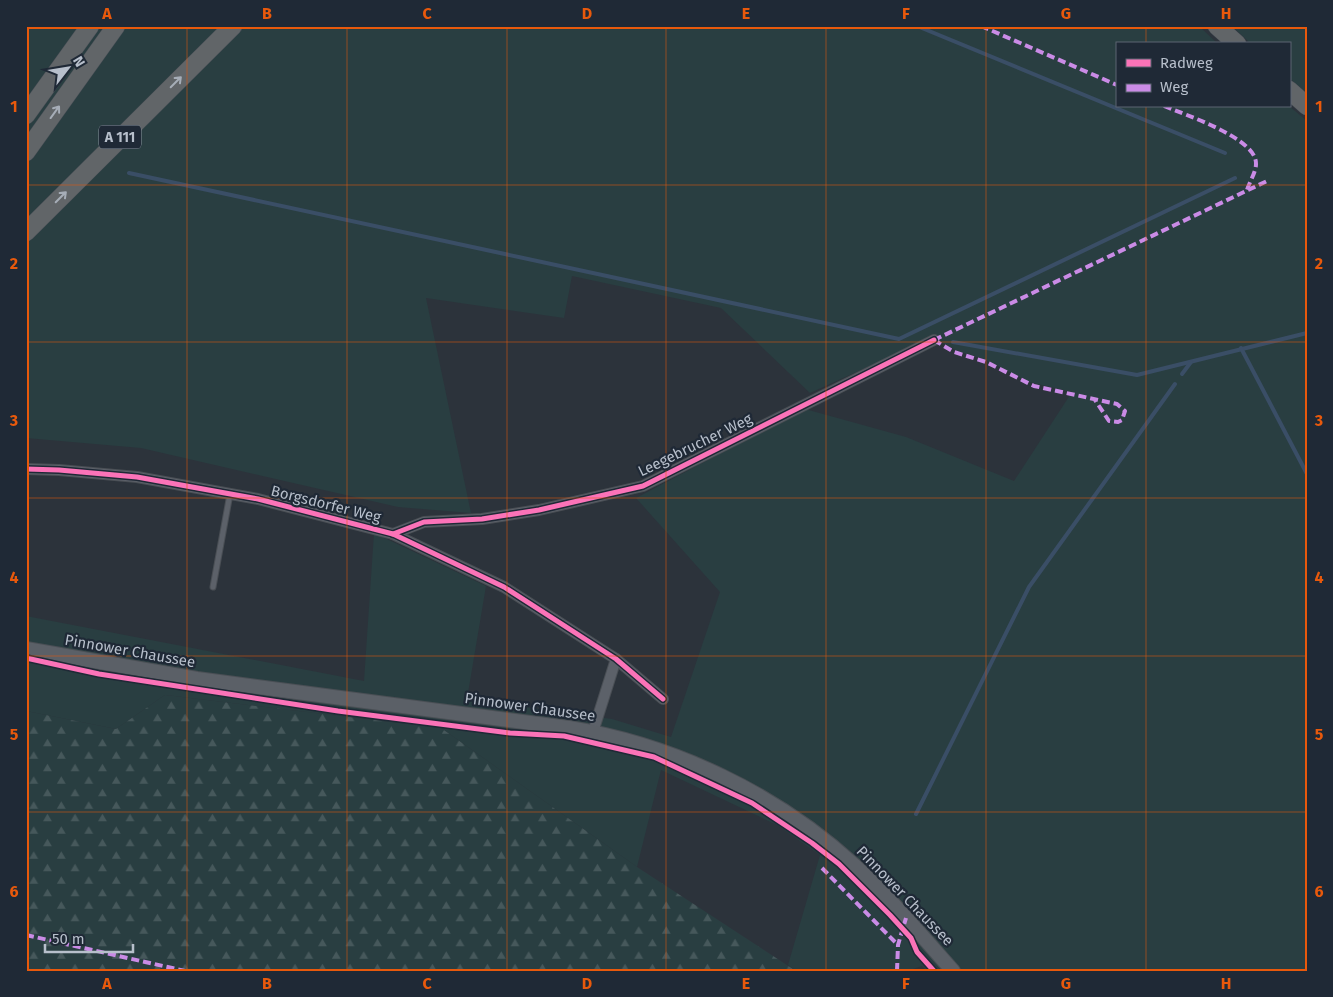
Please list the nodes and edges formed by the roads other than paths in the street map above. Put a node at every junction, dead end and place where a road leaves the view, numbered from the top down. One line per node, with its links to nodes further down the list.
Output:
1 (90, 26): 8 (highway)
2 (116, 26): 9 (highway, one-way to 2)
3 (233, 26): 10 (highway, A 111, one-way to 3)
4 (1217, 26): 5 (highway)
5 (1235, 42)
6 (1290, 91): 7 (highway)
7 (1307, 106)
8 (26, 115)
9 (26, 152)
10 (26, 232)
11 (934, 340): 14 (street, Leegebrucher Weg)
12 (26, 469): 13 (street, Borgsdorfer Weg)
13 (230, 494): 14 (street, Borgsdorfer Weg); 15 (lane)
14 (393, 534): 17 (street, Borgsdorfer Weg)
15 (213, 587)
16 (26, 649): 19 (main road, Pinnower Chaussee)
17 (616, 660): 18 (street, Borgsdorfer Weg); 19 (street)
18 (663, 699)
19 (593, 732): 20 (main road, Pinnower Chaussee)
20 (953, 971)

